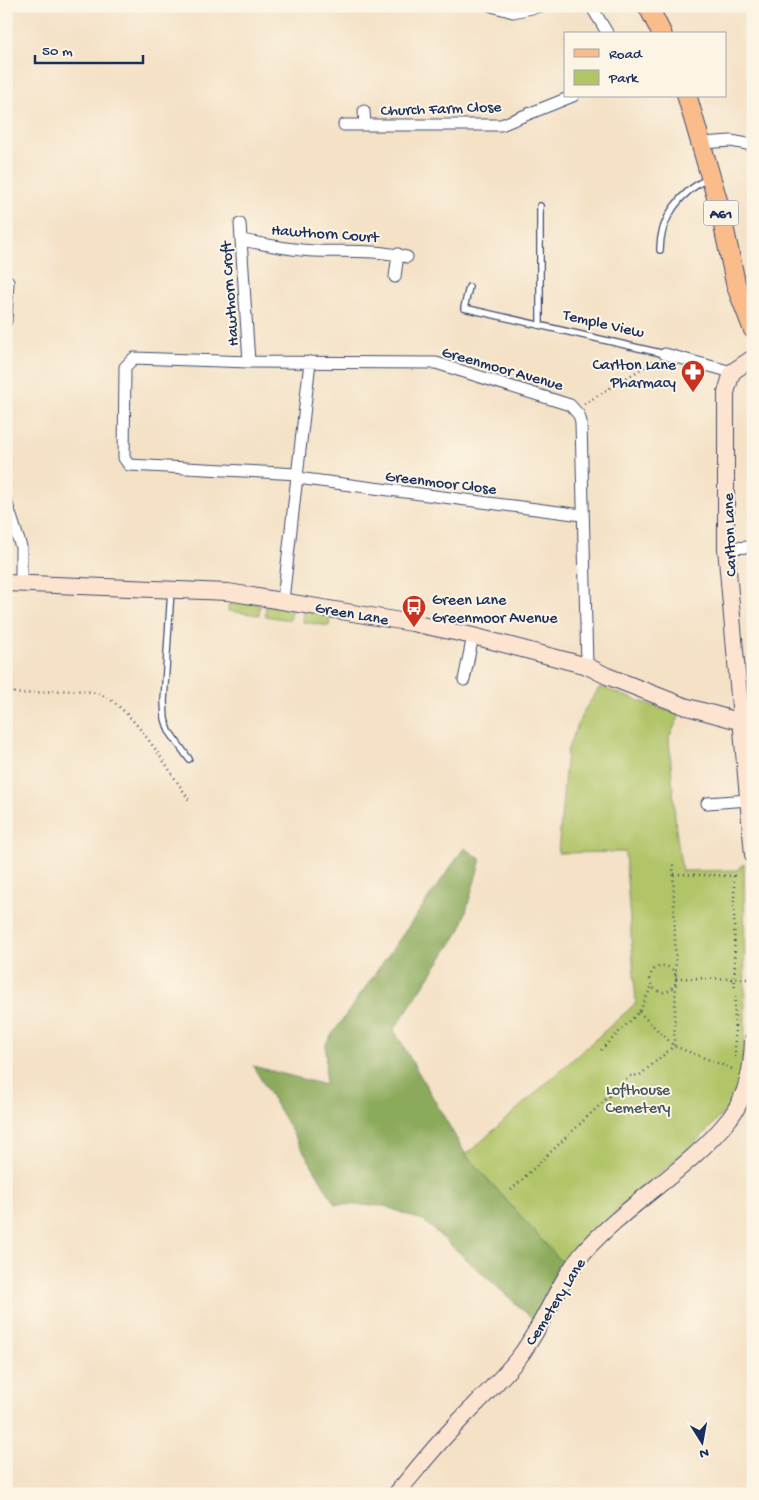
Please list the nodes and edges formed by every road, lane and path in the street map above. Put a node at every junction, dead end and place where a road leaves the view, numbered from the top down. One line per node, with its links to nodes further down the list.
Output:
1 (492, 6): 2 (street)
2 (541, 6)
3 (591, 6): 5 (street)
4 (648, 6): 6 (main road)
5 (607, 32)
6 (661, 32)
7 (568, 98): 11 (street, Church Farm Close)
8 (688, 98): 12 (main road, A61)
9 (364, 110): 11 (street, Church Farm Close)
10 (344, 125): 11 (street, Church Farm Close)
11 (365, 125)
12 (702, 143): 13 (street); 14 (main road, A61)
13 (753, 145)
14 (711, 177): 18 (lane); 24 (main road, A61)
15 (540, 206): 23 (lane)
16 (240, 224): 17 (street, Hawthorn Croft)
17 (242, 240): 19 (street, Hawthorn Court); 27 (street, Hawthorn Croft)
18 (660, 250)
19 (395, 277)
20 (8, 281): 22 (street)
21 (469, 287): 23 (lane, Temple View)
22 (6, 321)
23 (540, 324): 25 (lane, Temple View)
24 (753, 329)
25 (666, 354): 29 (street, Temple View); 30 (path)
26 (753, 358): 29 (street)
27 (249, 362): 28 (street, Greenmoor Avenue); 31 (street, Greenmoor Avenue)
28 (310, 362): 30 (street, Greenmoor Avenue); 32 (street)
29 (732, 372): 36 (street, Carlton Lane)
30 (576, 409): 34 (street, Greenmoor Avenue)
31 (129, 465): 32 (street, Greenmoor Close)
32 (297, 476): 34 (street, Greenmoor Close); 39 (street)
33 (6, 502): 37 (street)
34 (582, 515): 41 (street, Greenmoor Avenue)
35 (753, 547): 36 (street)
36 (726, 548): 44 (street, Carlton Lane)
37 (13, 583): 38 (street, Green Lane)
38 (171, 588): 39 (street, Green Lane); 45 (lane)
39 (283, 600): 40 (street, Green Lane)
40 (473, 636): 41 (street, Green Lane); 42 (street)
41 (587, 666): 44 (street, Green Lane)
42 (464, 680)
43 (6, 686): 46 (path)
44 (748, 724): 47 (street)
45 (189, 759)
46 (189, 800)
47 (749, 800): 48 (street); 49 (street)
48 (708, 803)
49 (753, 855)
50 (673, 864): 51 (path)
51 (674, 874): 52 (path); 53 (path)
52 (676, 978): 53 (path); 55 (path); 55 (path); 58 (path)
53 (734, 978): 54 (path); 58 (path)
54 (753, 979)
55 (652, 986): 56 (path)
56 (639, 1012): 58 (path); 59 (path)
57 (753, 1040): 61 (street, Cemetery Lane)
58 (674, 1046): 60 (path)
59 (601, 1050)
60 (511, 1190)
61 (396, 1494)

